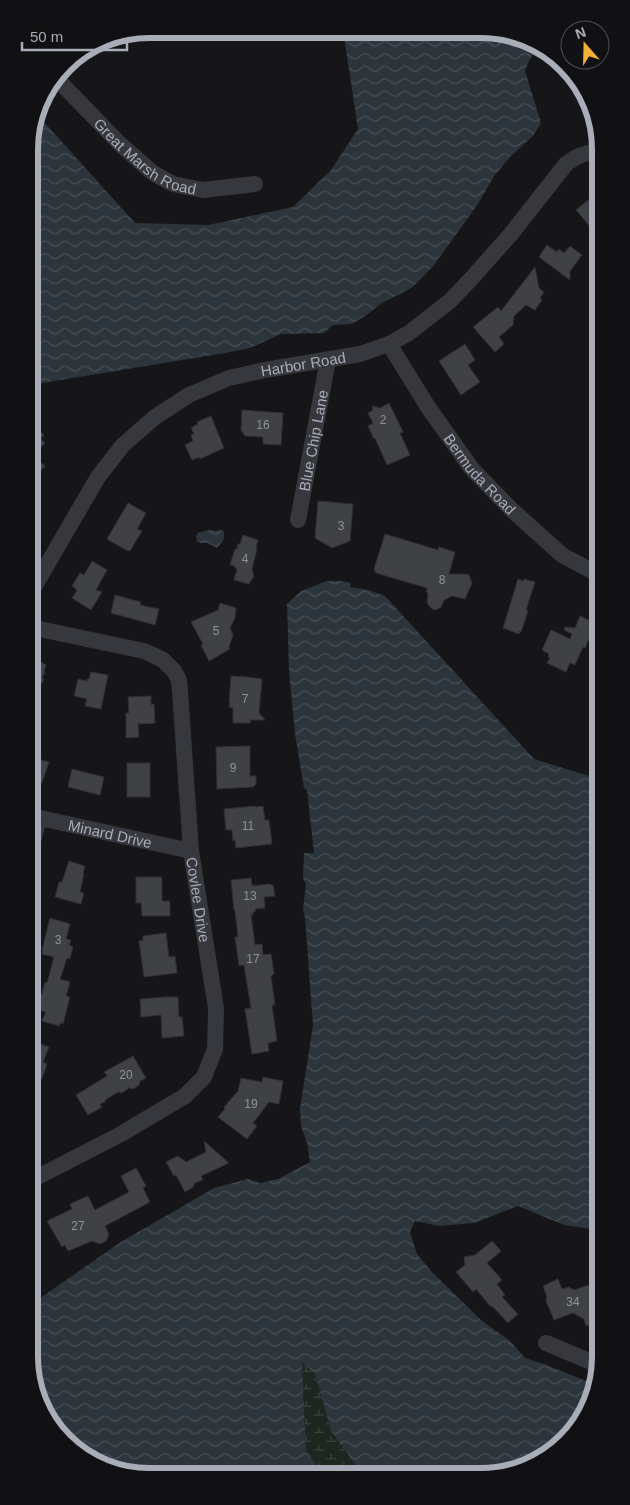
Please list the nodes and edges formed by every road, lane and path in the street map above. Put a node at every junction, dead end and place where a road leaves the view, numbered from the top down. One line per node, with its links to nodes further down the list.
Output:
1 (59, 82): 3 (street, Great Marsh Road)
2 (592, 152): 4 (street, Harbor Road)
3 (255, 184)
4 (389, 344): 5 (street, Harbor Road); 7 (street, Bermuda Road)
5 (328, 360): 6 (street, Blue Chip Lane); 8 (street, Harbor Road)
6 (298, 520)
7 (592, 571)
8 (38, 580)
9 (38, 629): 11 (street, Covlee Drive)
10 (38, 818): 11 (street, Minard Drive)
11 (191, 851): 12 (street, Covlee Drive)
12 (38, 1177)
13 (546, 1343): 14 (street)
14 (592, 1363)

